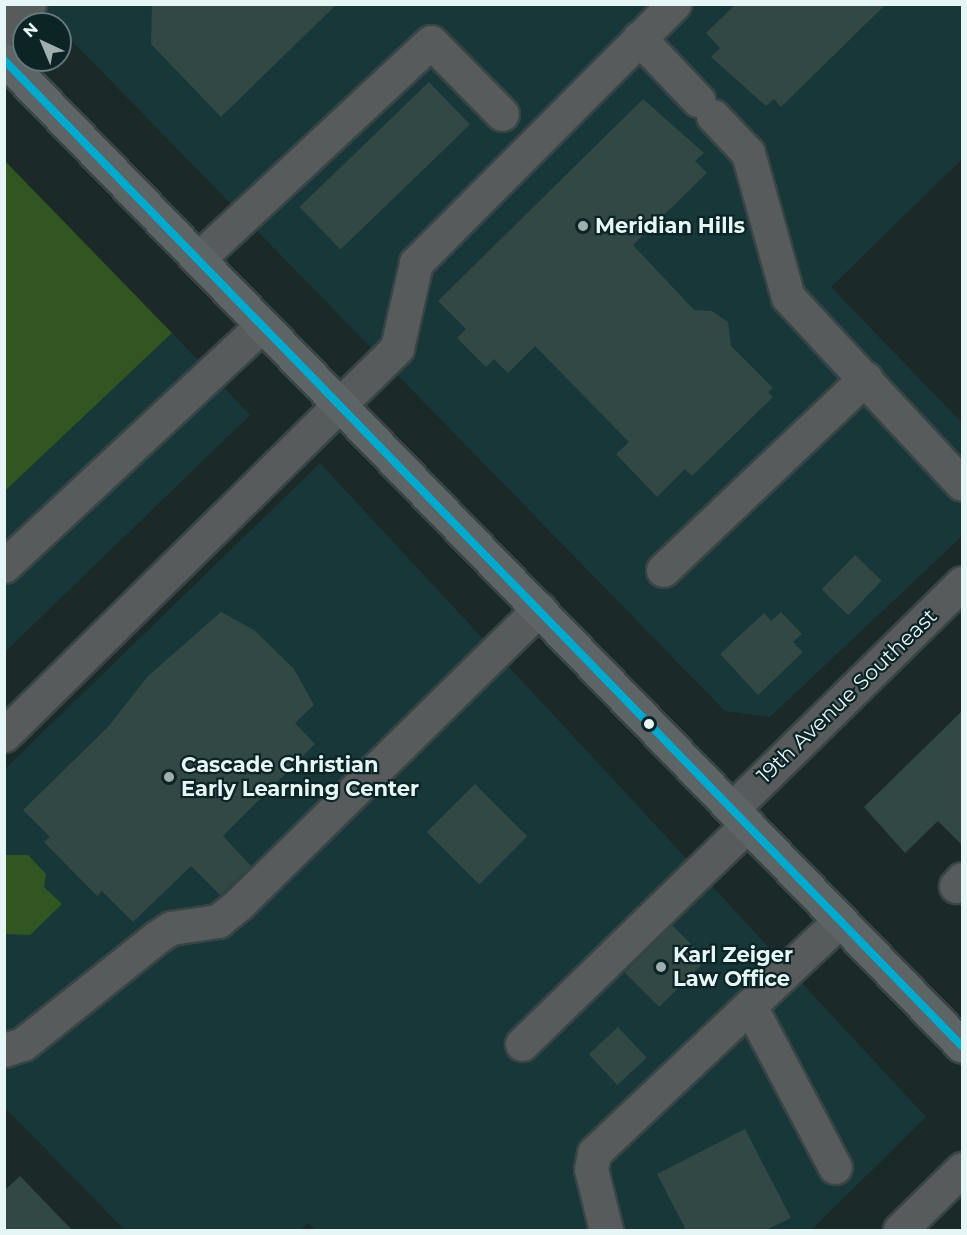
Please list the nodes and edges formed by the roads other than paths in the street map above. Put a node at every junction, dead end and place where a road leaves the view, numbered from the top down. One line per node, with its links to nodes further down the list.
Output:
1 (29, 4): 3 (street)
2 (674, 4): 4 (street)
3 (4, 28)
4 (639, 38): 9 (street); 10 (street)
5 (4, 59): 7 (main road)
6 (502, 114): 7 (street)
7 (198, 259): 8 (main road)
8 (262, 325): 10 (main road); 12 (street)
9 (865, 378): 11 (street); 13 (street)
10 (342, 404): 15 (main road); 16 (street)
11 (963, 484)
12 (4, 566)
13 (663, 570)
14 (963, 584): 17 (street, 19th Avenue Southeast)
15 (539, 609): 17 (main road); 22 (street)
16 (4, 735)
17 (740, 816): 18 (main road); 20 (street, 19th Avenue Southeast)
18 (840, 920): 19 (street); 21 (main road)
19 (750, 1006): 23 (street); 25 (street)
20 (522, 1044)
21 (963, 1046)
22 (4, 1050)
23 (835, 1167)
24 (963, 1169): 26 (street)
25 (606, 1230)
26 (900, 1230)

